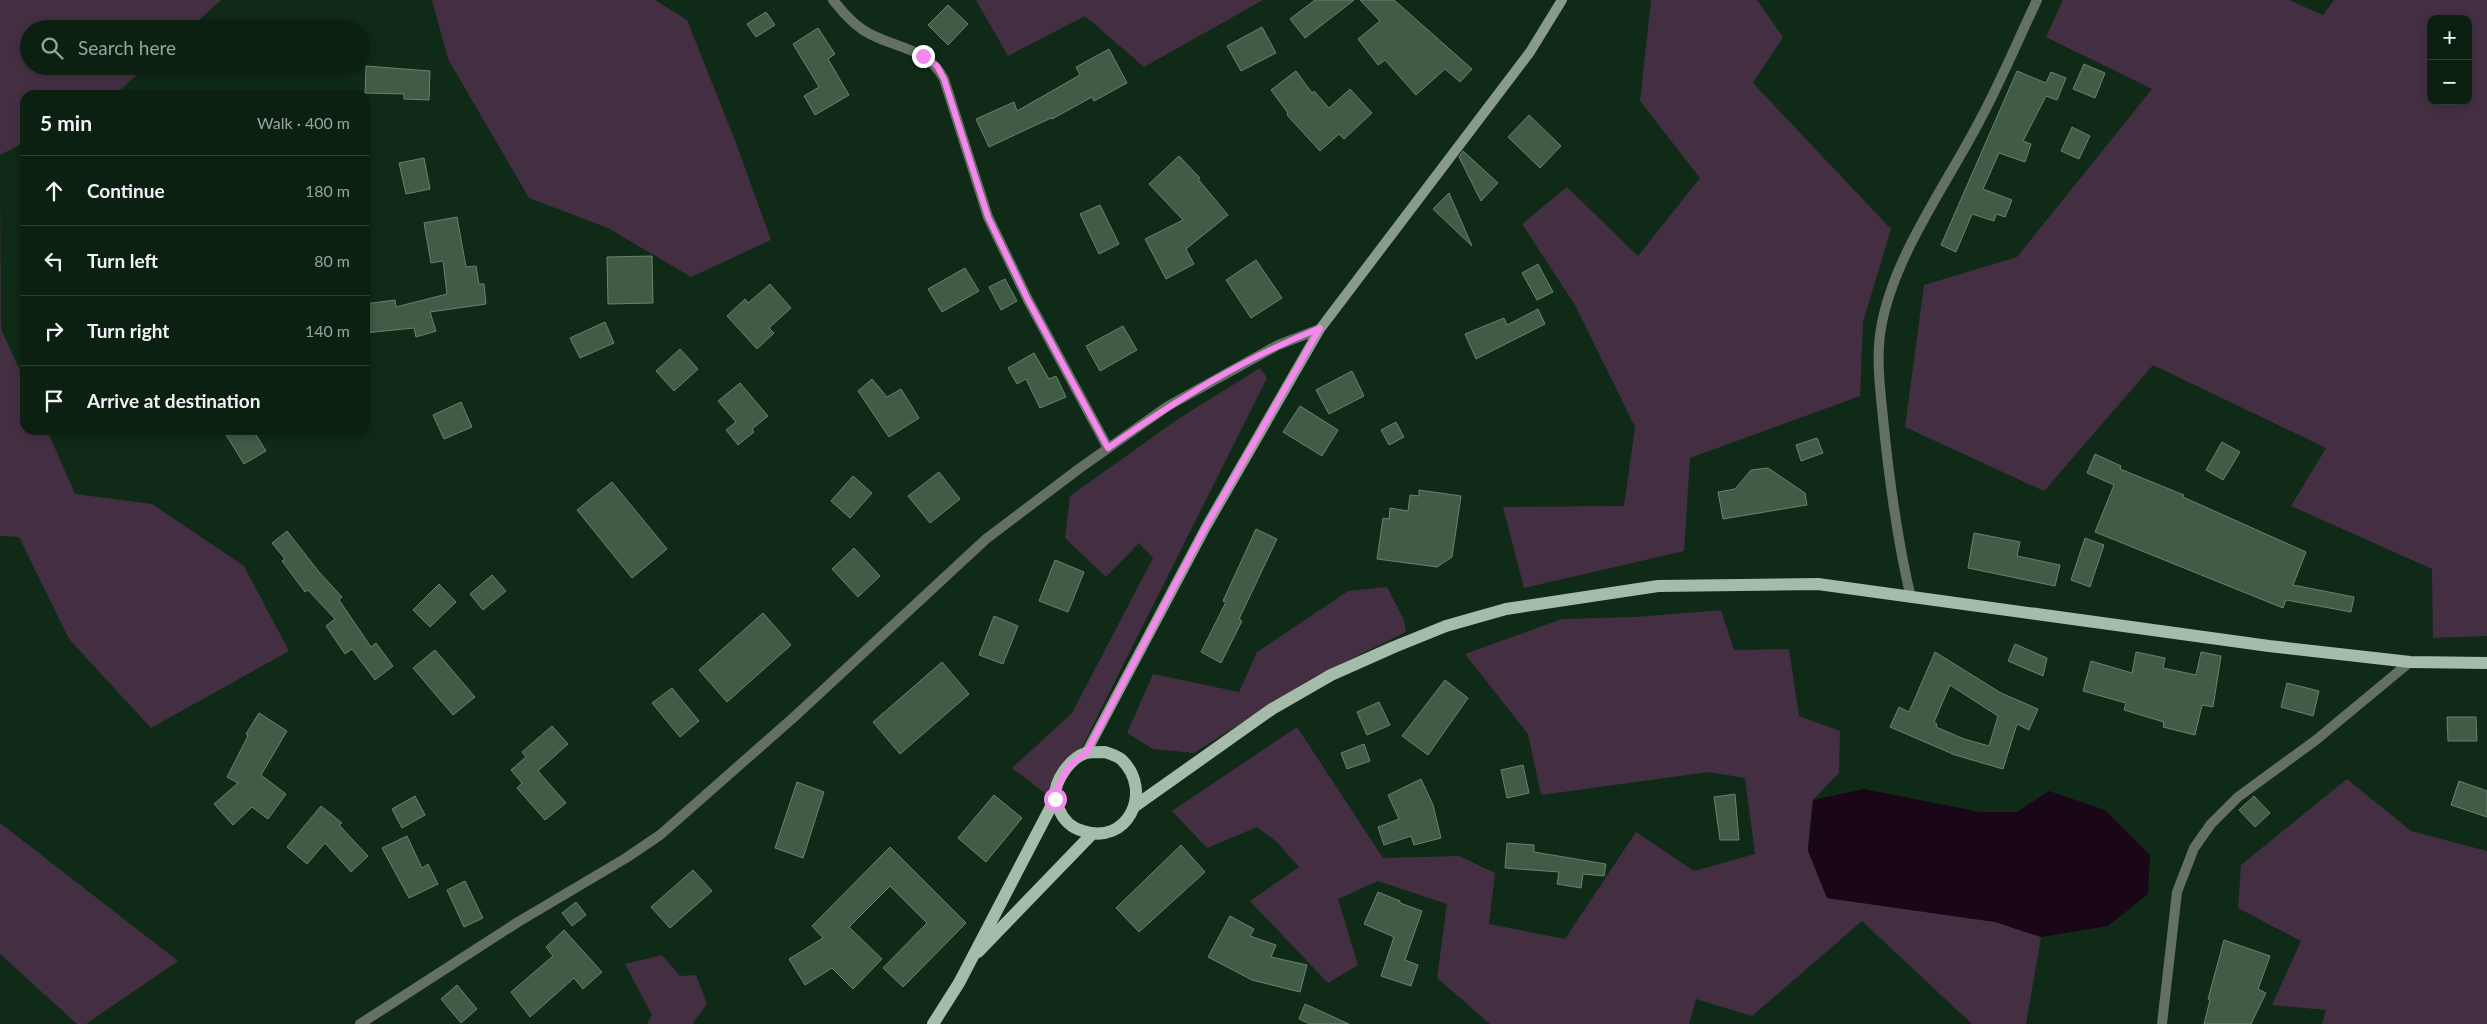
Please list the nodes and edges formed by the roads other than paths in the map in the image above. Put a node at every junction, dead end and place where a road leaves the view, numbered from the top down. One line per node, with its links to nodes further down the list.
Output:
1 (833, 0): 5 (street)
2 (1562, 0): 4 (street)
3 (2037, 0): 6 (street)
4 (1320, 328): 5 (street); 9 (street)
5 (1108, 448): 14 (street)
6 (1911, 598): 7 (main road); 11 (main road)
7 (2410, 662): 8 (main road); 16 (street)
8 (2487, 663)
9 (1086, 753): 10 (main road); 11 (main road)
10 (1055, 799): 12 (main road); 13 (main road)
11 (1136, 806): 12 (main road)
12 (1092, 834): 13 (main road)
13 (968, 963): 15 (main road)
14 (360, 1024)
15 (933, 1024)
16 (2162, 1024)

